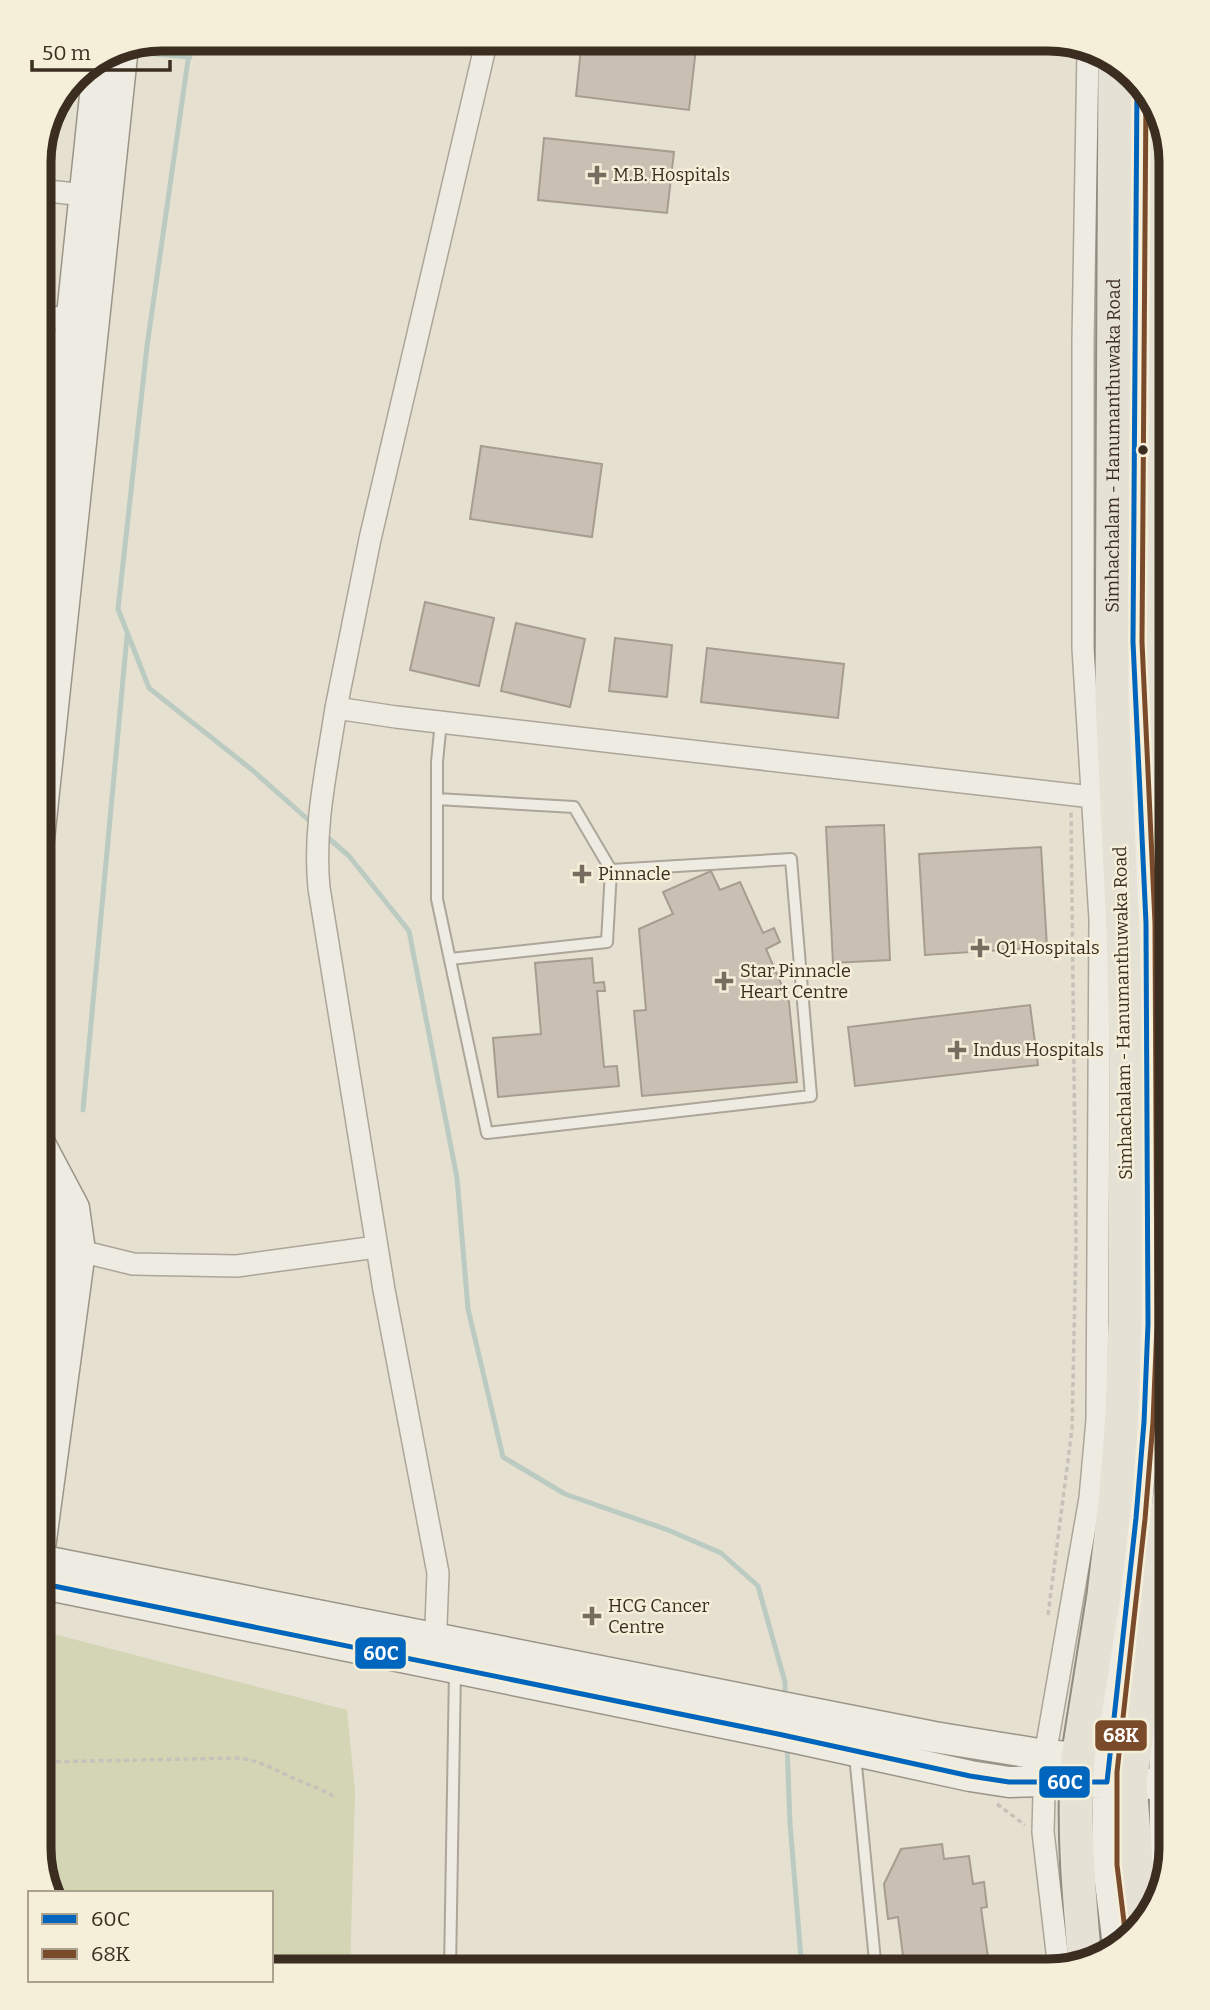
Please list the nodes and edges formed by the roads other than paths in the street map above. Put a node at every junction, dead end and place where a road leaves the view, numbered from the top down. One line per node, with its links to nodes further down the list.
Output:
1 (484, 51): 15 (street)
2 (1088, 58): 17 (street)
3 (105, 67): 8 (street)
4 (1115, 73): 35 (main road, Simhachalam - Hanumanthuwaka Road)
5 (1137, 95): 35 (street)
6 (1157, 142): 12 (main road)
7 (51, 191): 8 (street)
8 (96, 195): 10 (street); 14 (street)
9 (51, 317): 10 (street)
10 (71, 319): 11 (street)
11 (51, 425)
12 (1159, 490)
13 (1159, 582): 19 (main road)
14 (51, 703)
15 (336, 709): 16 (street); 24 (street)
16 (441, 722): 17 (street); 18 (lane)
17 (1092, 797): 35 (street)
18 (437, 799): 20 (lane); 21 (lane)
19 (1159, 813)
20 (611, 870): 21 (lane); 21 (lane)
21 (450, 959)
22 (51, 1165): 25 (street)
23 (51, 1235): 26 (street)
24 (376, 1247): 25 (street); 31 (street)
25 (80, 1251): 27 (street)
26 (51, 1277)
27 (51, 1463)
28 (51, 1561): 31 (street)
29 (51, 1585): 31 (street)
30 (1159, 1588): 35 (main road, Simhachalam - Hanumanthuwaka Road)
31 (442, 1657): 33 (street); 41 (lane)
32 (1159, 1673): 35 (street)
33 (786, 1722): 34 (street); 35 (street)
34 (855, 1750): 35 (street); 42 (lane)
35 (1115, 1769): 36 (street); 37 (main road, Simhachalam - Hanumanthuwaka Road); 38 (street); 39 (main road, Simhachalam - Hanumanthuwaka Road); 40 (street)
36 (1156, 1871)
37 (1139, 1913)
38 (1117, 1935)
39 (1084, 1952)
40 (1058, 1958)
41 (450, 1959)
42 (875, 1959)

